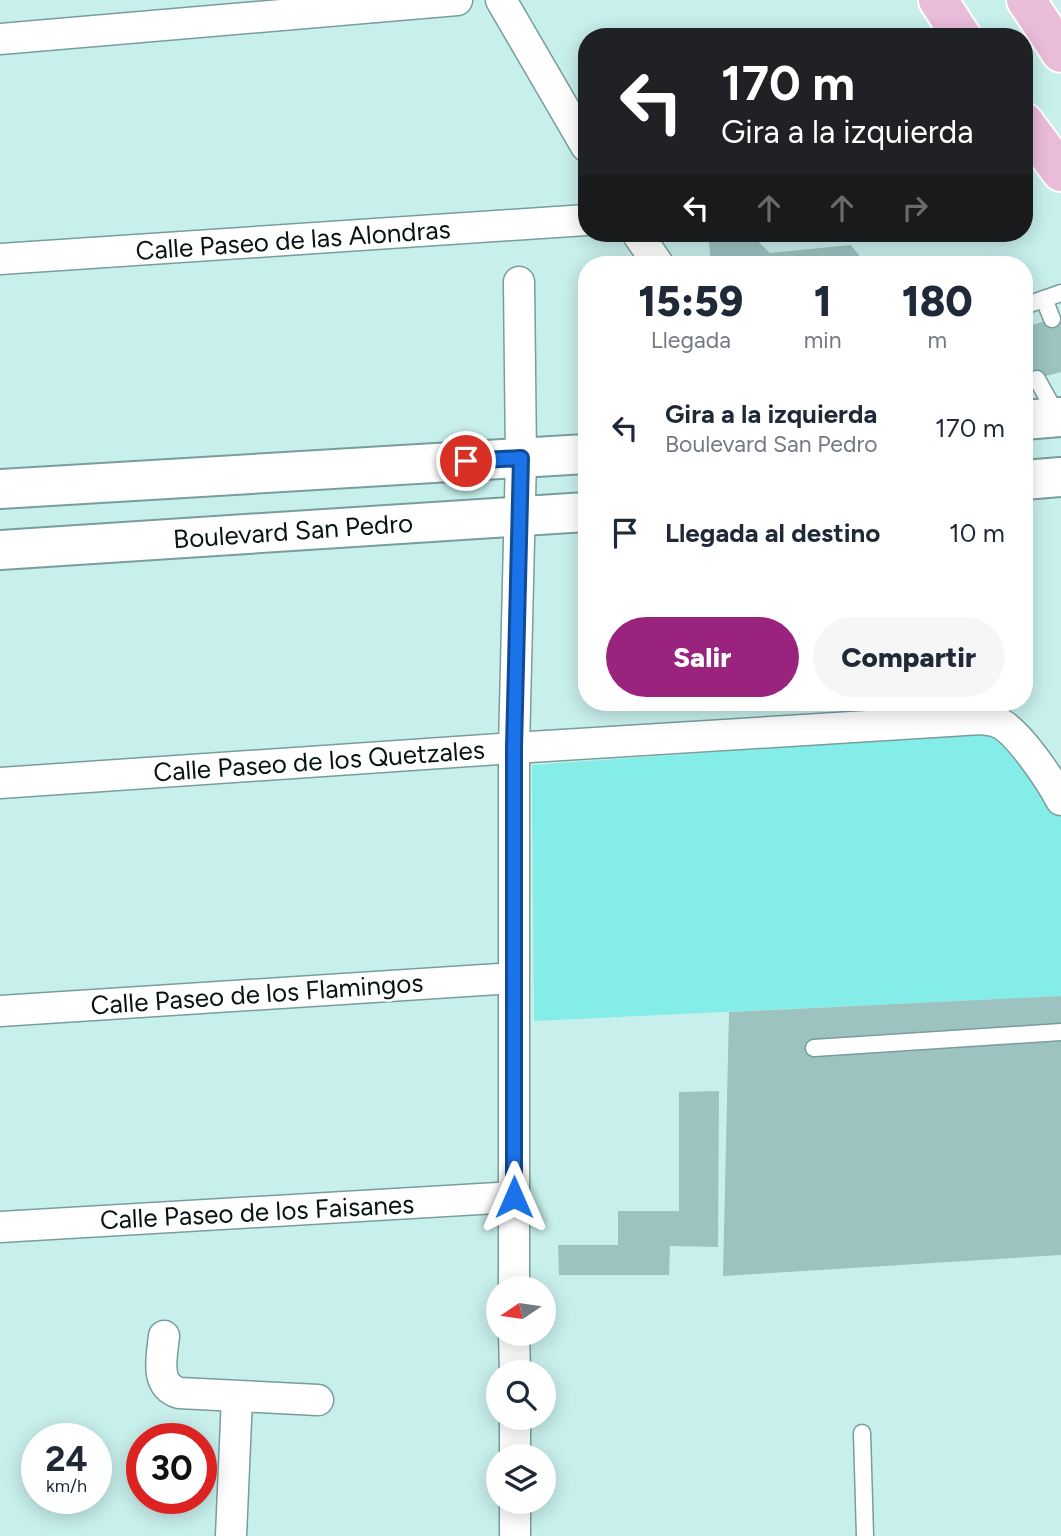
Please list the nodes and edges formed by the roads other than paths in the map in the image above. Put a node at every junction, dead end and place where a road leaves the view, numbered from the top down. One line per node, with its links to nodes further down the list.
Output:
1 (457, 0): 5 (street)
2 (501, 0): 6 (street)
3 (938, 0): 4 (main road)
4 (956, 28)
5 (0, 38)
6 (578, 132)
7 (1033, 134): 8 (main road)
8 (1061, 172)
9 (578, 221): 10 (street, Calle Paseo de las Alondras)
10 (0, 259)
11 (519, 282): 19 (street)
12 (1061, 293): 13 (lane)
13 (1044, 299): 14 (lane); 15 (lane)
14 (1033, 303)
15 (1052, 319)
16 (1037, 379): 17 (lane)
17 (1048, 418)
18 (578, 454): 19 (street)
19 (521, 458): 22 (street); 24 (street)
20 (1061, 477): 21 (street)
21 (1033, 479)
22 (0, 489)
23 (578, 513): 24 (street, Boulevard San Pedro)
24 (518, 517): 25 (street, Boulevard San Pedro); 26 (street)
25 (0, 550)
26 (514, 748): 27 (street, Calle Paseo de los Quetzales); 28 (street, Calle Paseo de los Quetzales); 29 (street)
27 (0, 783)
28 (1058, 788)
29 (513, 978): 30 (street, Calle Paseo de los Flamingos); 33 (street)
30 (0, 1011)
31 (1061, 1032): 32 (lane)
32 (814, 1048)
33 (514, 1197): 34 (street, Calle Paseo de los Faisanes); 35 (street)
34 (0, 1227)
35 (514, 1276)
36 (164, 1336): 37 (street)
37 (237, 1396): 38 (street); 41 (street)
38 (318, 1400)
39 (862, 1433): 43 (lane)
40 (515, 1514): 42 (street)
41 (231, 1536)
42 (515, 1536)
43 (865, 1536)

